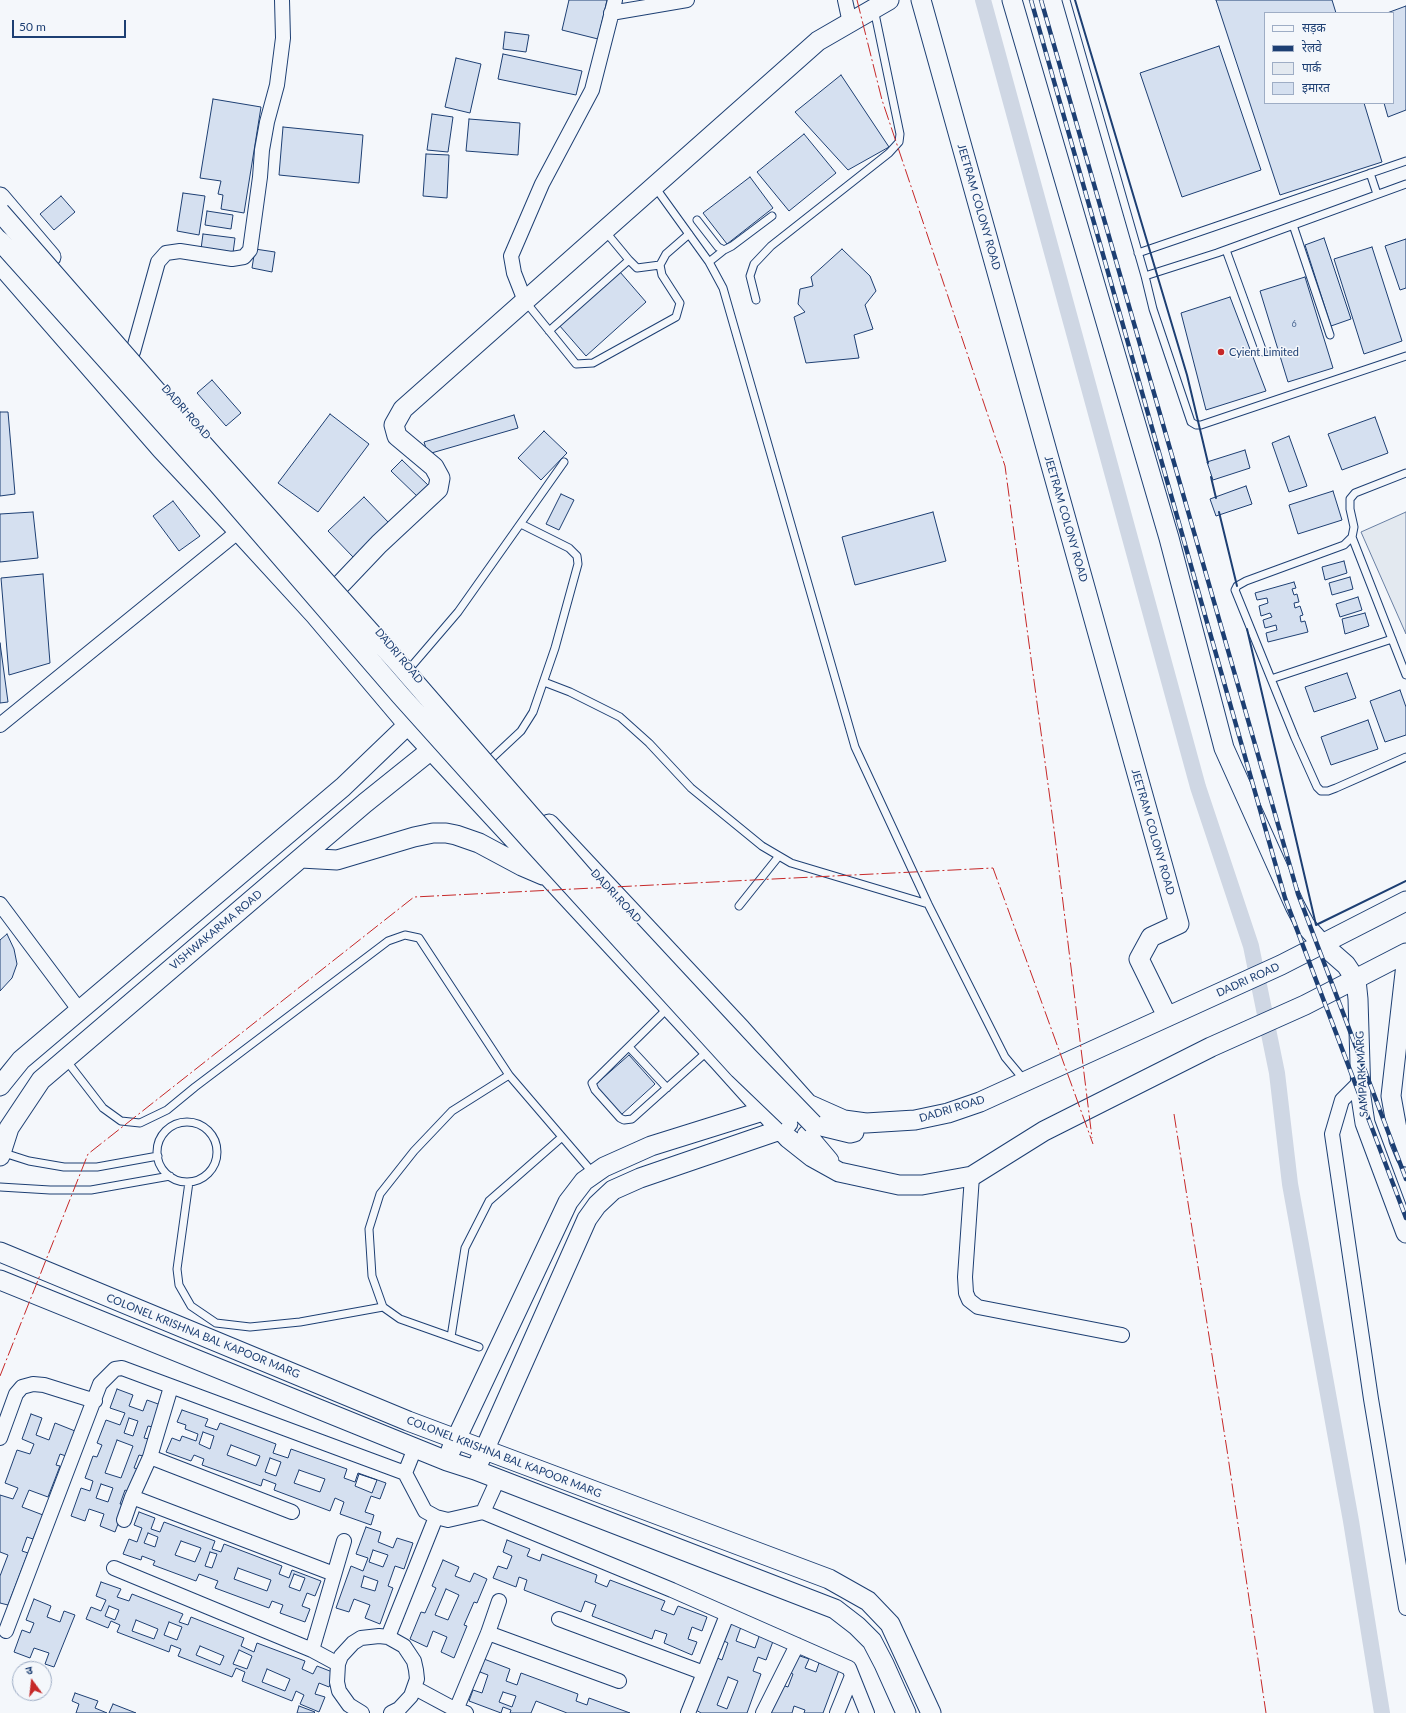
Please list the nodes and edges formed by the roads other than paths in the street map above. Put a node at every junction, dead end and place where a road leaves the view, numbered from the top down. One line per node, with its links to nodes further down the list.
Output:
1 (282, 0): 35 (street)
2 (687, 0): 8 (street)
3 (845, 0): 9 (street)
4 (921, 0): 70 (street, JEETRAM COLONY ROAD)
5 (1012, 0): 64 (street, SAMPARK MARG)
6 (1066, 0): 25 (lane)
7 (881, 4): 9 (street); 31 (lane)
8 (613, 6): 32 (street)
9 (850, 23): 13 (street)
10 (1406, 161): 11 (lane)
11 (1370, 173): 14 (lane); 25 (lane)
12 (1406, 184): 14 (lane)
13 (654, 185): 20 (street); 21 (lane)
14 (1378, 194): 19 (lane)
15 (0, 197): 35 (street, DADRI ROAD)
16 (0, 212): 85 (street, bridge)
17 (772, 216): 23 (lane)
18 (697, 220): 23 (lane)
19 (1293, 225): 24 (lane); 34 (lane)
20 (604, 230): 26 (lane); 32 (street)
21 (689, 234): 27 (lane); 29 (lane)
22 (0, 241): 85 (street, bridge)
23 (724, 250): 27 (lane)
24 (1226, 250): 30 (lane); 36 (lane)
25 (1138, 253): 30 (lane)
26 (629, 260): 29 (lane); 33 (lane)
27 (709, 262): 62 (lane)
28 (0, 264): 42 (street)
29 (660, 265): 33 (lane)
30 (1145, 276): 37 (lane)
31 (756, 300)
32 (525, 301): 33 (lane); 44 (street)
33 (549, 330)
34 (1330, 335)
35 (133, 352): 40 (street, DADRI ROAD)
36 (1263, 352)
37 (1406, 356)
38 (564, 462): 41 (lane)
39 (1406, 473): 43 (lane)
40 (267, 504): 42 (street); 44 (street, DADRI ROAD)
41 (521, 524): 46 (lane); 49 (lane)
42 (239, 532): 51 (street); 52 (street)
43 (1352, 537): 45 (lane); 48 (lane)
44 (340, 585): 46 (street, DADRI ROAD)
45 (1392, 639): 47 (lane); 48 (lane)
46 (410, 668): 50 (street, DADRI ROAD)
47 (1406, 675)
48 (1271, 679): 55 (lane)
49 (544, 682): 56 (lane); 57 (lane)
50 (435, 698): 52 (street); 53 (street, DADRI ROAD)
51 (0, 725)
52 (408, 725): 54 (street); 69 (street)
53 (459, 727): 54 (street, VISHWAKARMA ROAD); 56 (street, DADRI ROAD)
54 (432, 750): 58 (street, VISHWAKARMA ROAD); 59 (street)
55 (1406, 757)
56 (490, 760): 78 (street, DADRI ROAD)
57 (779, 856): 62 (lane); 63 (lane)
58 (301, 858): 59 (street); 73 (street, VISHWAKARMA ROAD)
59 (550, 877): 68 (street)
60 (1406, 901): 64 (street, DADRI ROAD)
61 (0, 904): 69 (street)
62 (928, 904): 76 (lane)
63 (739, 906)
64 (1322, 944): 67 (street, SAMPARK MARG); 70 (street, DADRI ROAD)
65 (1406, 953): 67 (street)
66 (1406, 964): 74 (street)
67 (1356, 980): 77 (street, SAMPARK MARG); 94 (street)
68 (669, 1008): 71 (lane); 72 (street)
69 (80, 1011): 79 (street)
70 (1167, 1016): 76 (street, DADRI ROAD)
71 (629, 1047): 80 (lane); 80 (lane)
72 (709, 1050): 80 (lane); 83 (street)
73 (65, 1058): 75 (lane); 88 (street, VISHWAKARMA ROAD)
74 (1399, 1073): 81 (street)
75 (509, 1074): 87 (lane); 100 (lane)
76 (1025, 1081): 84 (street, DADRI ROAD)
77 (1361, 1081): 97 (street, SAMPARK MARG); 124 (street)
78 (791, 1084): 82 (street, DADRI ROAD); 83 (street)
79 (0, 1086)
80 (667, 1088)
81 (1399, 1093): 90 (street)
82 (808, 1104): 84 (street, DADRI ROAD); 86 (street)
83 (763, 1111): 86 (street); 92 (street)
84 (886, 1123): 85 (street)
85 (810, 1129): 91 (street)
86 (780, 1130): 91 (street); 109 (street)
87 (562, 1138): 92 (lane); 102 (lane)
88 (1, 1154): 89 (lane)
89 (158, 1156): 93 (lane); 95 (lane)
90 (1406, 1157)
91 (840, 1172): 94 (street)
92 (594, 1175): 107 (street)
93 (170, 1176): 95 (lane); 96 (lane)
94 (972, 1176): 101 (street)
95 (189, 1182): 100 (lane)
96 (0, 1187)
97 (1406, 1234)
98 (0, 1252): 107 (street, COLONEL KRISHNA BAL KAPOOR MARG)
99 (0, 1280): 108 (street, COLONEL KRISHNA BAL KAPOOR MARG)
100 (383, 1307): 102 (lane)
101 (1122, 1335)
102 (451, 1337): 103 (lane)
103 (479, 1347)
104 (171, 1387): 105 (street); 110 (street); 113 (street)
105 (95, 1401): 106 (street); 127 (street)
106 (0, 1438)
107 (455, 1439): 109 (street, COLONEL KRISHNA BAL KAPOOR MARG); 111 (street)
108 (415, 1448): 111 (street, COLONEL KRISHNA BAL KAPOOR MARG); 113 (street)
109 (484, 1450): 112 (street); 145 (street, COLONEL KRISHNA BAL KAPOOR MARG)
110 (150, 1457): 115 (street); 116 (street)
111 (447, 1461): 112 (street, COLONEL KRISHNA BAL KAPOOR MARG)
112 (475, 1470): 114 (street, COLONEL KRISHNA BAL KAPOOR MARG)
113 (405, 1473): 118 (street)
114 (498, 1479): 117 (street); 144 (street, COLONEL KRISHNA BAL KAPOOR MARG)
115 (132, 1497): 119 (street); 122 (street)
116 (292, 1512)
117 (483, 1512): 118 (street); 125 (street)
118 (436, 1517): 129 (street)
119 (124, 1520)
120 (344, 1541): 122 (street)
121 (114, 1568): 131 (street)
122 (334, 1574): 131 (street)
123 (499, 1601): 128 (street)
124 (1406, 1608)
125 (727, 1615): 130 (street); 133 (street)
126 (559, 1619): 133 (street)
127 (6, 1631)
128 (488, 1634): 135 (street); 137 (street)
129 (388, 1637): 132 (street); 136 (street)
130 (797, 1645): 134 (street); 141 (street)
131 (312, 1650): 132 (street)
132 (338, 1664): 138 (street)
133 (704, 1673): 140 (street)
134 (852, 1676): 142 (street); 143 (street)
135 (618, 1681)
136 (415, 1688): 137 (street); 139 (street)
137 (461, 1711)
138 (362, 1713)
139 (391, 1713)
140 (688, 1713)
141 (763, 1713)
142 (837, 1713)
143 (868, 1713)
144 (906, 1713)
145 (931, 1713)

